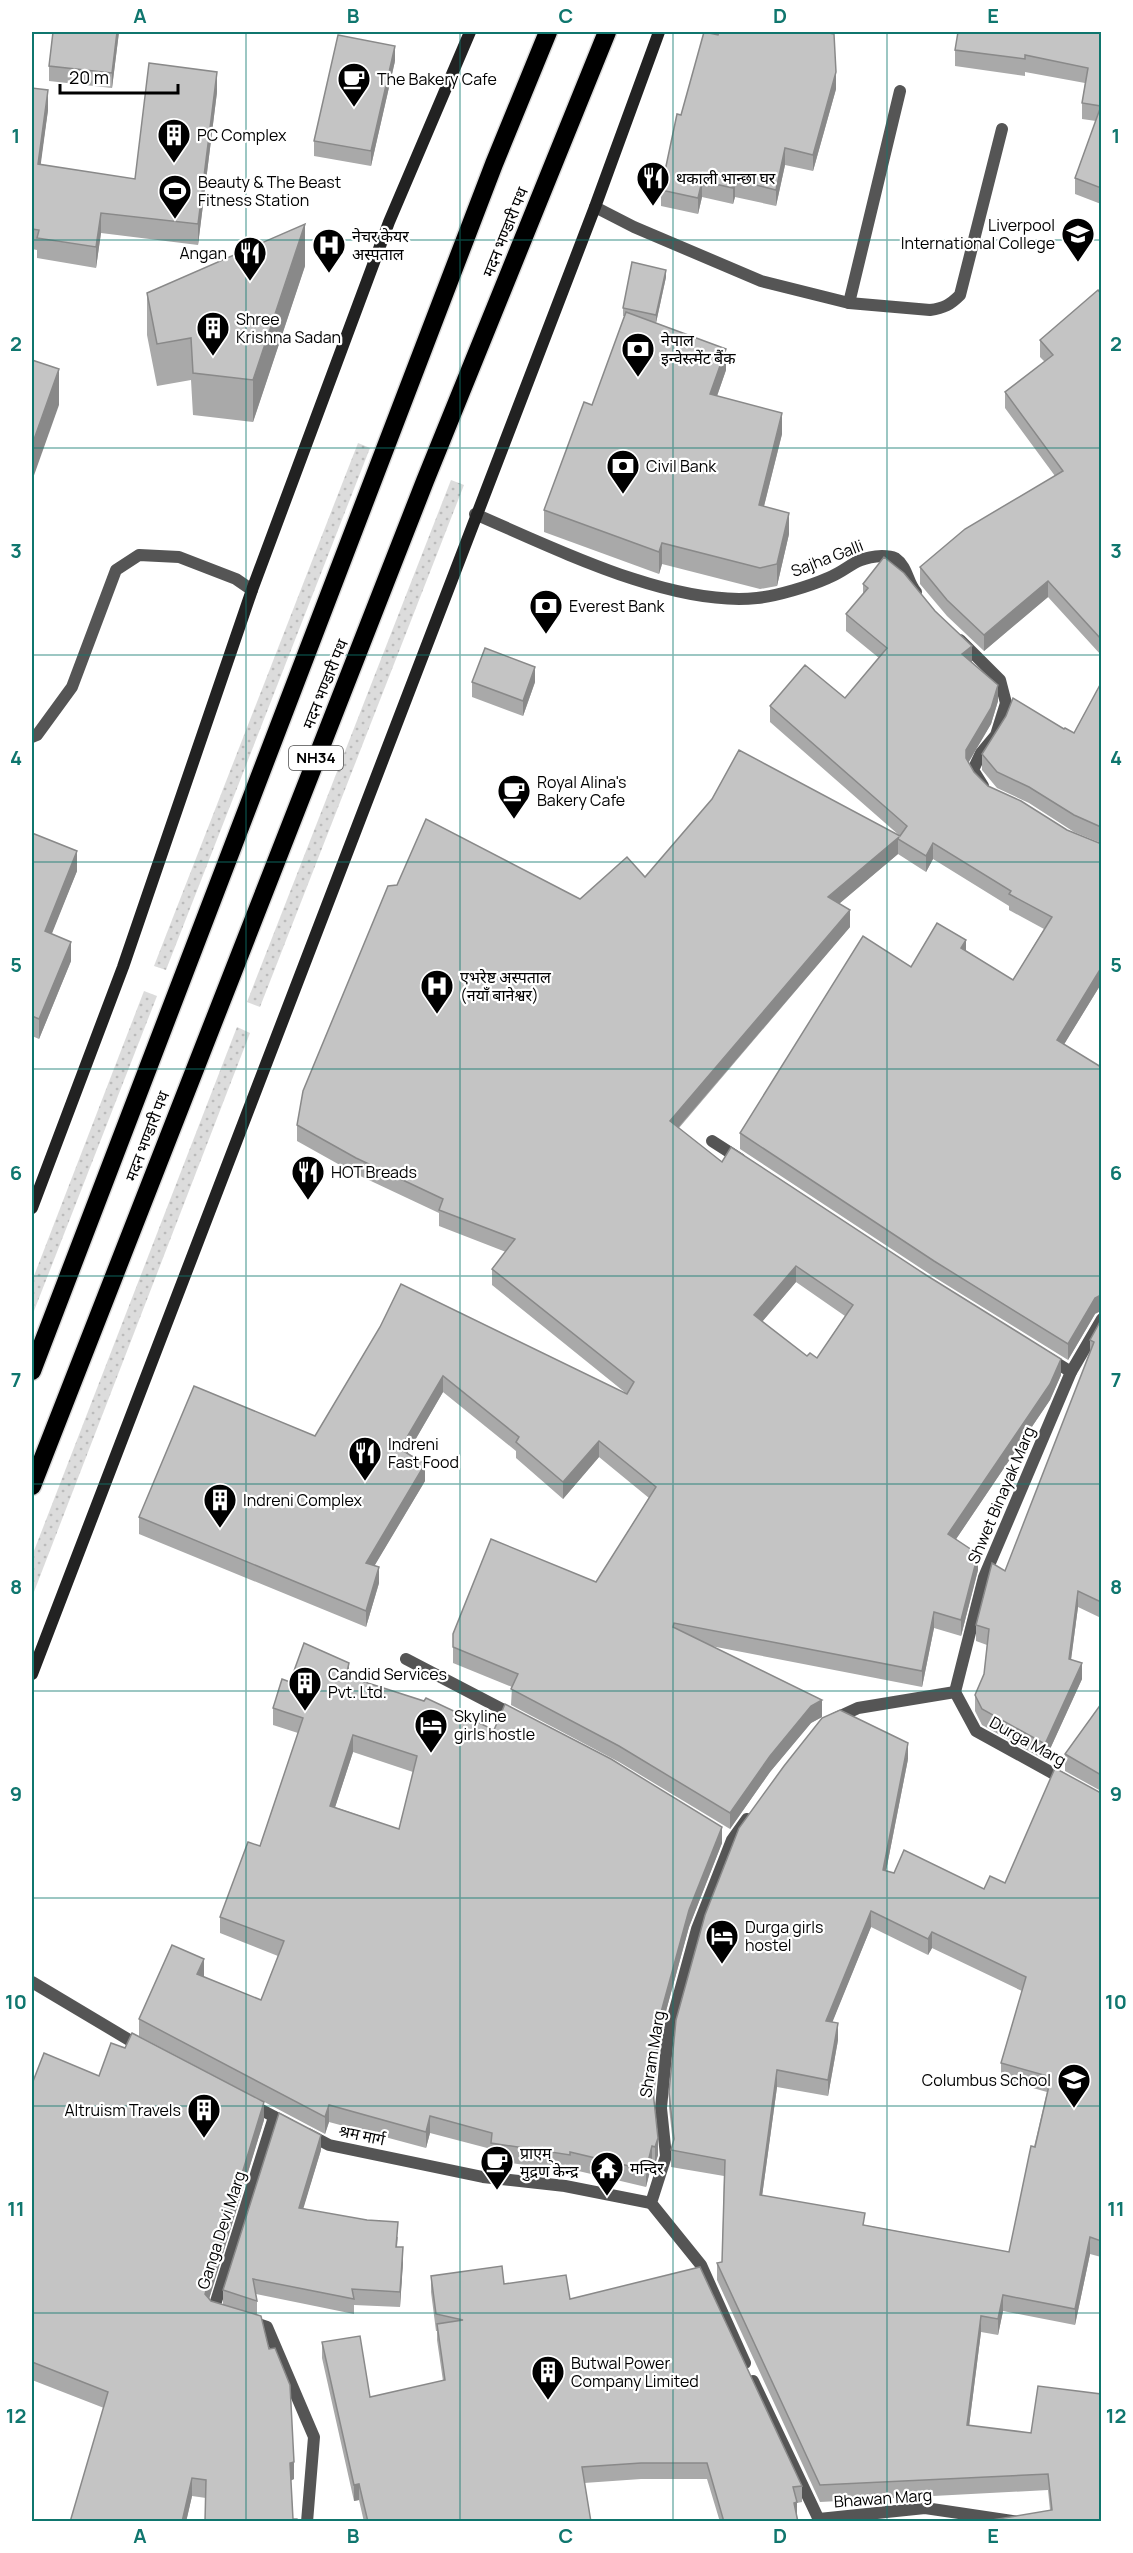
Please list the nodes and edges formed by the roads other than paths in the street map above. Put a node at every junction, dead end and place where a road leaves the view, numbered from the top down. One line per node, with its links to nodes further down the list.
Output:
1 (470, 32): 10 (street)
2 (548, 32): 20 (highway, मदन भण्डारी पथ / NH34)
3 (607, 32): 22 (highway, मदन भण्डारी पथ / NH34)
4 (659, 32): 7 (street)
5 (900, 91): 8 (street)
6 (1002, 129): 8 (street)
7 (595, 207): 8 (street); 9 (street)
8 (849, 303)
9 (475, 514): 11 (street, Sajha Galli); 24 (street)
10 (252, 590): 13 (street); 17 (street)
11 (923, 600)
12 (949, 629): 14 (street)
13 (32, 737)
14 (992, 795)
15 (712, 1141): 16 (street)
16 (751, 1167)
17 (32, 1208)
18 (1101, 1319): 21 (street, Shwet Binayak Marg)
19 (1041, 1353): 21 (street)
20 (32, 1371)
21 (1071, 1372): 25 (street, Shwet Binayak Marg)
22 (32, 1486)
23 (406, 1659): 27 (street)
24 (32, 1674)
25 (956, 1692): 26 (street); 28 (street, Durga Marg)
26 (827, 1723)
27 (531, 1725)
28 (1081, 1789)
29 (757, 1804): 34 (street, Shram Marg)
30 (32, 1982): 31 (street)
31 (155, 2055)
32 (244, 2100): 33 (street, श्रम मार्ग)
33 (274, 2117): 34 (street, श्रम मार्ग); 36 (street, Ganga Devi Marg)
34 (651, 2203): 35 (street)
35 (820, 2521): 37 (street, Bhawan Marg)
36 (307, 2522)
37 (1020, 2522)

